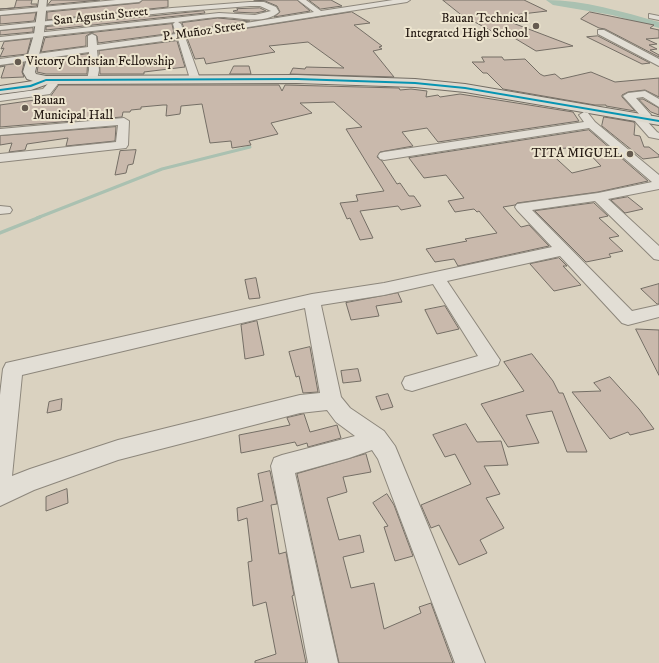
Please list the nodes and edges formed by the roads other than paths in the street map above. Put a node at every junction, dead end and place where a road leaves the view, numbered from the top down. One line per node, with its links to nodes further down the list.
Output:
1 (139, 0): 5 (street)
2 (227, 0): 8 (street)
3 (301, 0): 11 (street)
4 (407, 0): 9 (street, P. Muñoz Street)
5 (119, 1): 6 (street); 13 (street)
6 (89, 2): 7 (street); 14 (street)
7 (42, 5): 10 (street); 16 (main road)
8 (169, 5): 13 (street, San Agustin Street); 15 (street); 15 (street, San Agustin Street)
9 (345, 6): 11 (street, P. Muñoz Street); 12 (street)
10 (2, 13)
11 (320, 13): 22 (street, P. Muñoz Street)
12 (355, 13)
13 (122, 15): 14 (street, San Agustin Street); 21 (street)
14 (92, 18): 16 (street, San Agustin Street); 18 (street)
15 (176, 20): 21 (street); 22 (street)
16 (41, 24): 17 (street, San Agustin Street); 20 (main road)
17 (0, 28)
18 (91, 29): 20 (street); 21 (street); 24 (street)
19 (601, 32): 27 (street)
20 (39, 34): 23 (street); 25 (main road)
21 (126, 35): 22 (street, P. Muñoz Street); 24 (street, P. Muñoz Street)
22 (182, 35): 28 (street)
23 (0, 38)
24 (93, 49): 25 (street, P. Muñoz Street); 30 (street)
25 (33, 58): 26 (street, P. Muñoz Street); 29 (main road)
26 (0, 62)
27 (659, 62)
28 (195, 79): 30 (main road); 34 (main road)
29 (51, 80): 30 (main road); 31 (main road); 32 (street)
30 (92, 80)
31 (0, 90)
32 (0, 98)
33 (659, 104): 35 (street)
34 (578, 108): 35 (main road); 37 (street)
35 (642, 116): 36 (main road); 39 (street)
36 (659, 121)
37 (591, 124): 40 (street); 42 (street)
38 (0, 132): 41 (street)
39 (659, 136)
40 (384, 156)
41 (0, 158)
42 (659, 184): 43 (street)
43 (598, 197): 44 (street); 45 (street)
44 (563, 250): 46 (street); 48 (street)
45 (659, 255)
46 (437, 278): 47 (street); 49 (street)
47 (312, 300): 50 (street); 52 (street)
48 (659, 311)
49 (412, 383)
50 (332, 401): 51 (street); 53 (street)
51 (376, 438): 54 (street); 55 (street)
52 (0, 484)
53 (0, 494)
54 (323, 663)
55 (470, 663)

